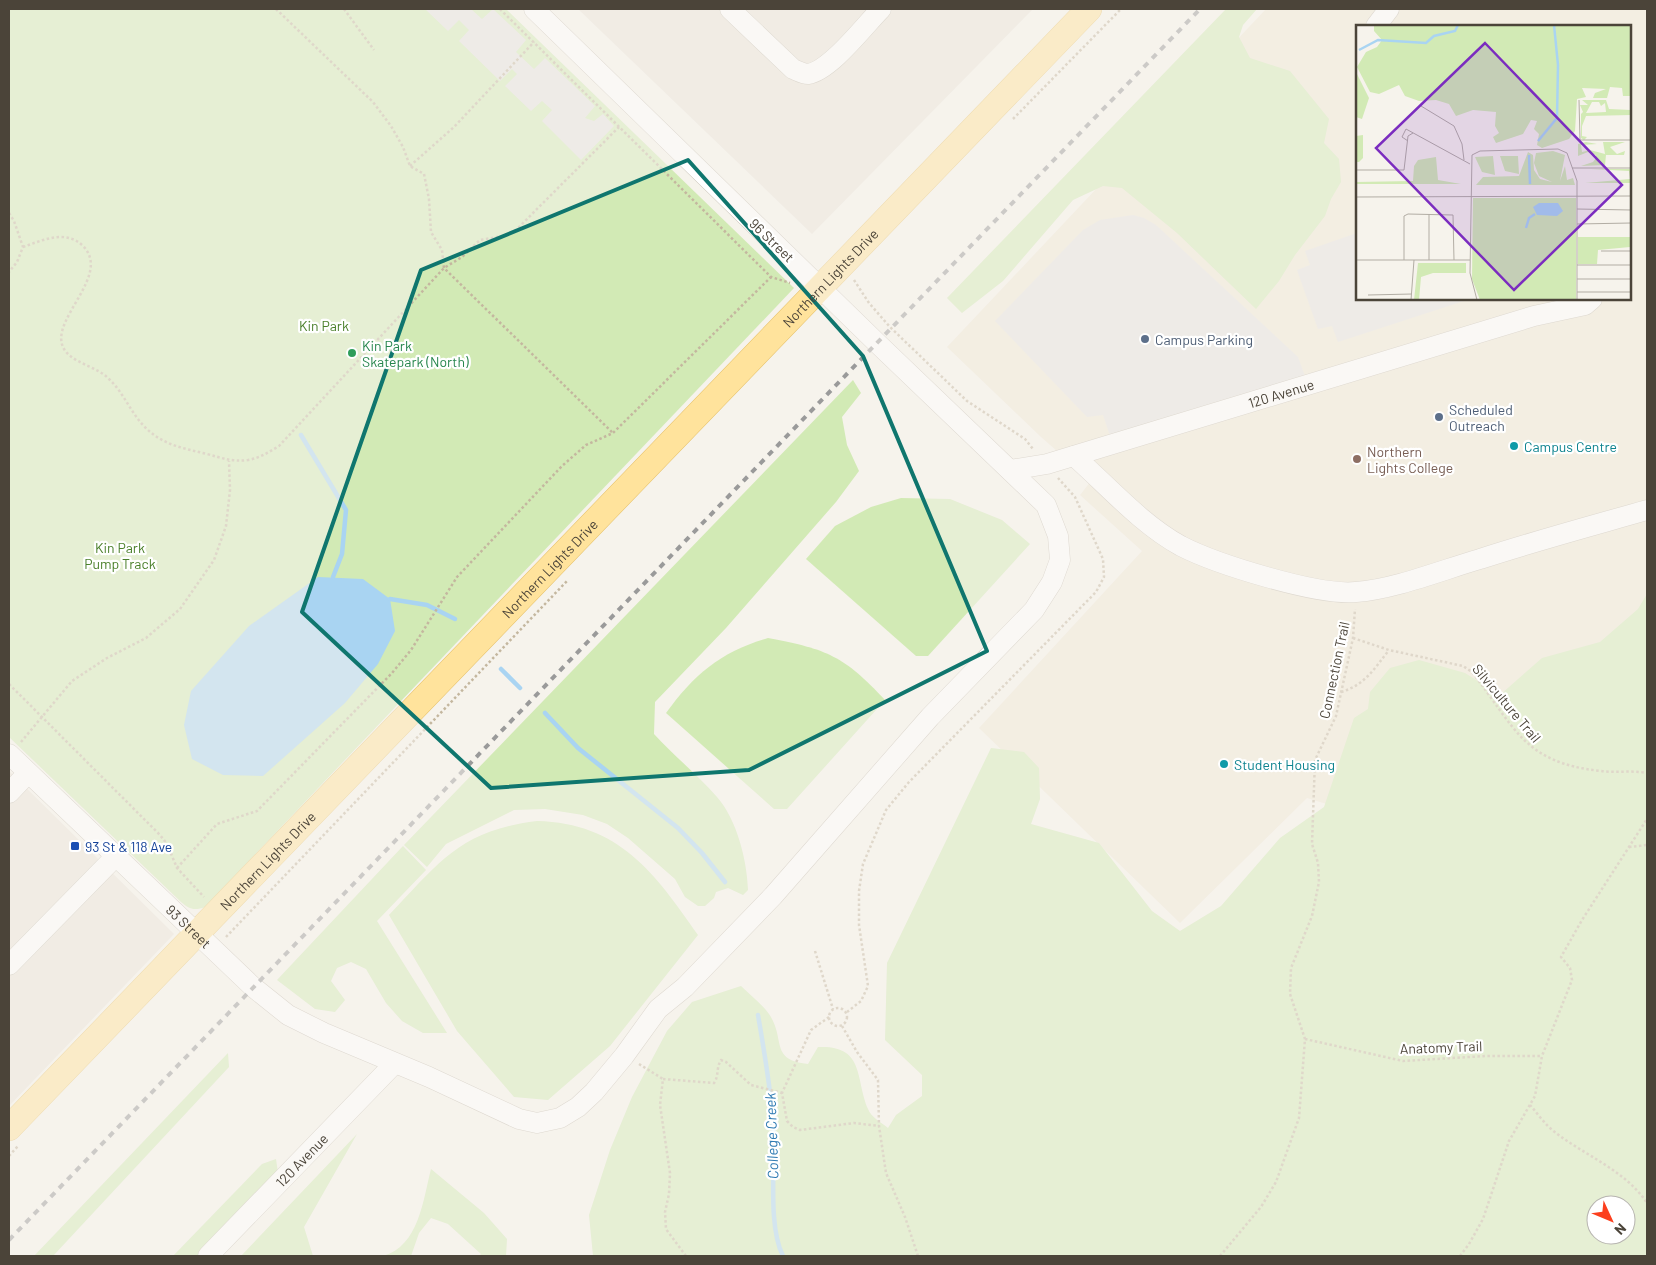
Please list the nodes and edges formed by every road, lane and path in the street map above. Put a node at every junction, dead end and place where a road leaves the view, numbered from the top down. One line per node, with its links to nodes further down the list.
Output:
1 (276, 9): 13 (path)
2 (344, 9): 11 (path)
3 (500, 9): 10 (path)
4 (534, 9): 20 (street, 96 Street)
5 (730, 9): 6 (street)
6 (881, 9)
7 (1090, 9): 20 (main road, Northern Lights Drive)
8 (1389, 9): 9 (street)
9 (1377, 25)
10 (534, 42): 12 (path); 13 (path)
11 (374, 50)
12 (619, 127): 16 (path); 18 (path)
13 (410, 166): 16 (path)
14 (9, 214): 15 (path)
15 (23, 247): 17 (path); 25 (path)
16 (444, 268): 23 (path); 25 (path)
17 (9, 272)
18 (771, 276): 20 (path); 23 (path)
19 (854, 280): 26 (path)
20 (809, 286): 27 (street, 96 Street); 43 (main road, Northern Lights Drive)
21 (1591, 300): 22 (street, 120 Avenue)
22 (1537, 308): 24 (street, 120 Avenue)
23 (613, 433): 34 (path)
24 (1074, 456): 26 (street, 120 Avenue); 29 (street)
25 (229, 461): 34 (path)
26 (1047, 464): 27 (street, 120 Avenue); 47 (path)
27 (1010, 470): 51 (street, 96 Street)
28 (1647, 510): 29 (street)
29 (1357, 592): 30 (path, Connection Trail)
30 (1353, 638): 31 (path, Silviculture Trail); 33 (path, Connection Trail)
31 (1390, 650): 33 (path); 37 (path, Silviculture Trail)
32 (9, 684): 34 (path)
33 (1341, 692): 50 (path, Connection Trail)
34 (42, 720): 35 (path)
35 (9, 755): 36 (street, 93 Street)
36 (28, 773): 38 (street); 42 (street, 93 Street)
37 (1647, 773)
38 (9, 793)
39 (1647, 819): 41 (path)
40 (1647, 845): 41 (path)
41 (1629, 847): 52 (path)
42 (116, 857): 43 (street, 93 Street); 45 (street)
43 (198, 934): 53 (street, 93 Street); 58 (main road, Northern Lights Drive)
44 (816, 951): 46 (path)
45 (9, 965)
46 (833, 1009): 47 (path); 48 (path)
47 (847, 1012): 49 (path)
48 (829, 1017): 49 (path); 55 (path)
49 (842, 1026): 57 (path)
50 (1305, 1039): 52 (path, Anatomy Trail); 63 (path)
51 (624, 1056): 53 (street, 93 Street); 54 (path)
52 (1542, 1056): 56 (path)
53 (394, 1064): 60 (street, 120 Avenue)
54 (663, 1079): 55 (path); 61 (path)
55 (782, 1093): 57 (path)
56 (1530, 1105): 59 (path); 64 (path)
57 (879, 1126): 62 (path)
58 (9, 1128)
59 (1647, 1203)
60 (208, 1256)
61 (686, 1256)
62 (918, 1256)
63 (1220, 1256)
64 (1460, 1256)

